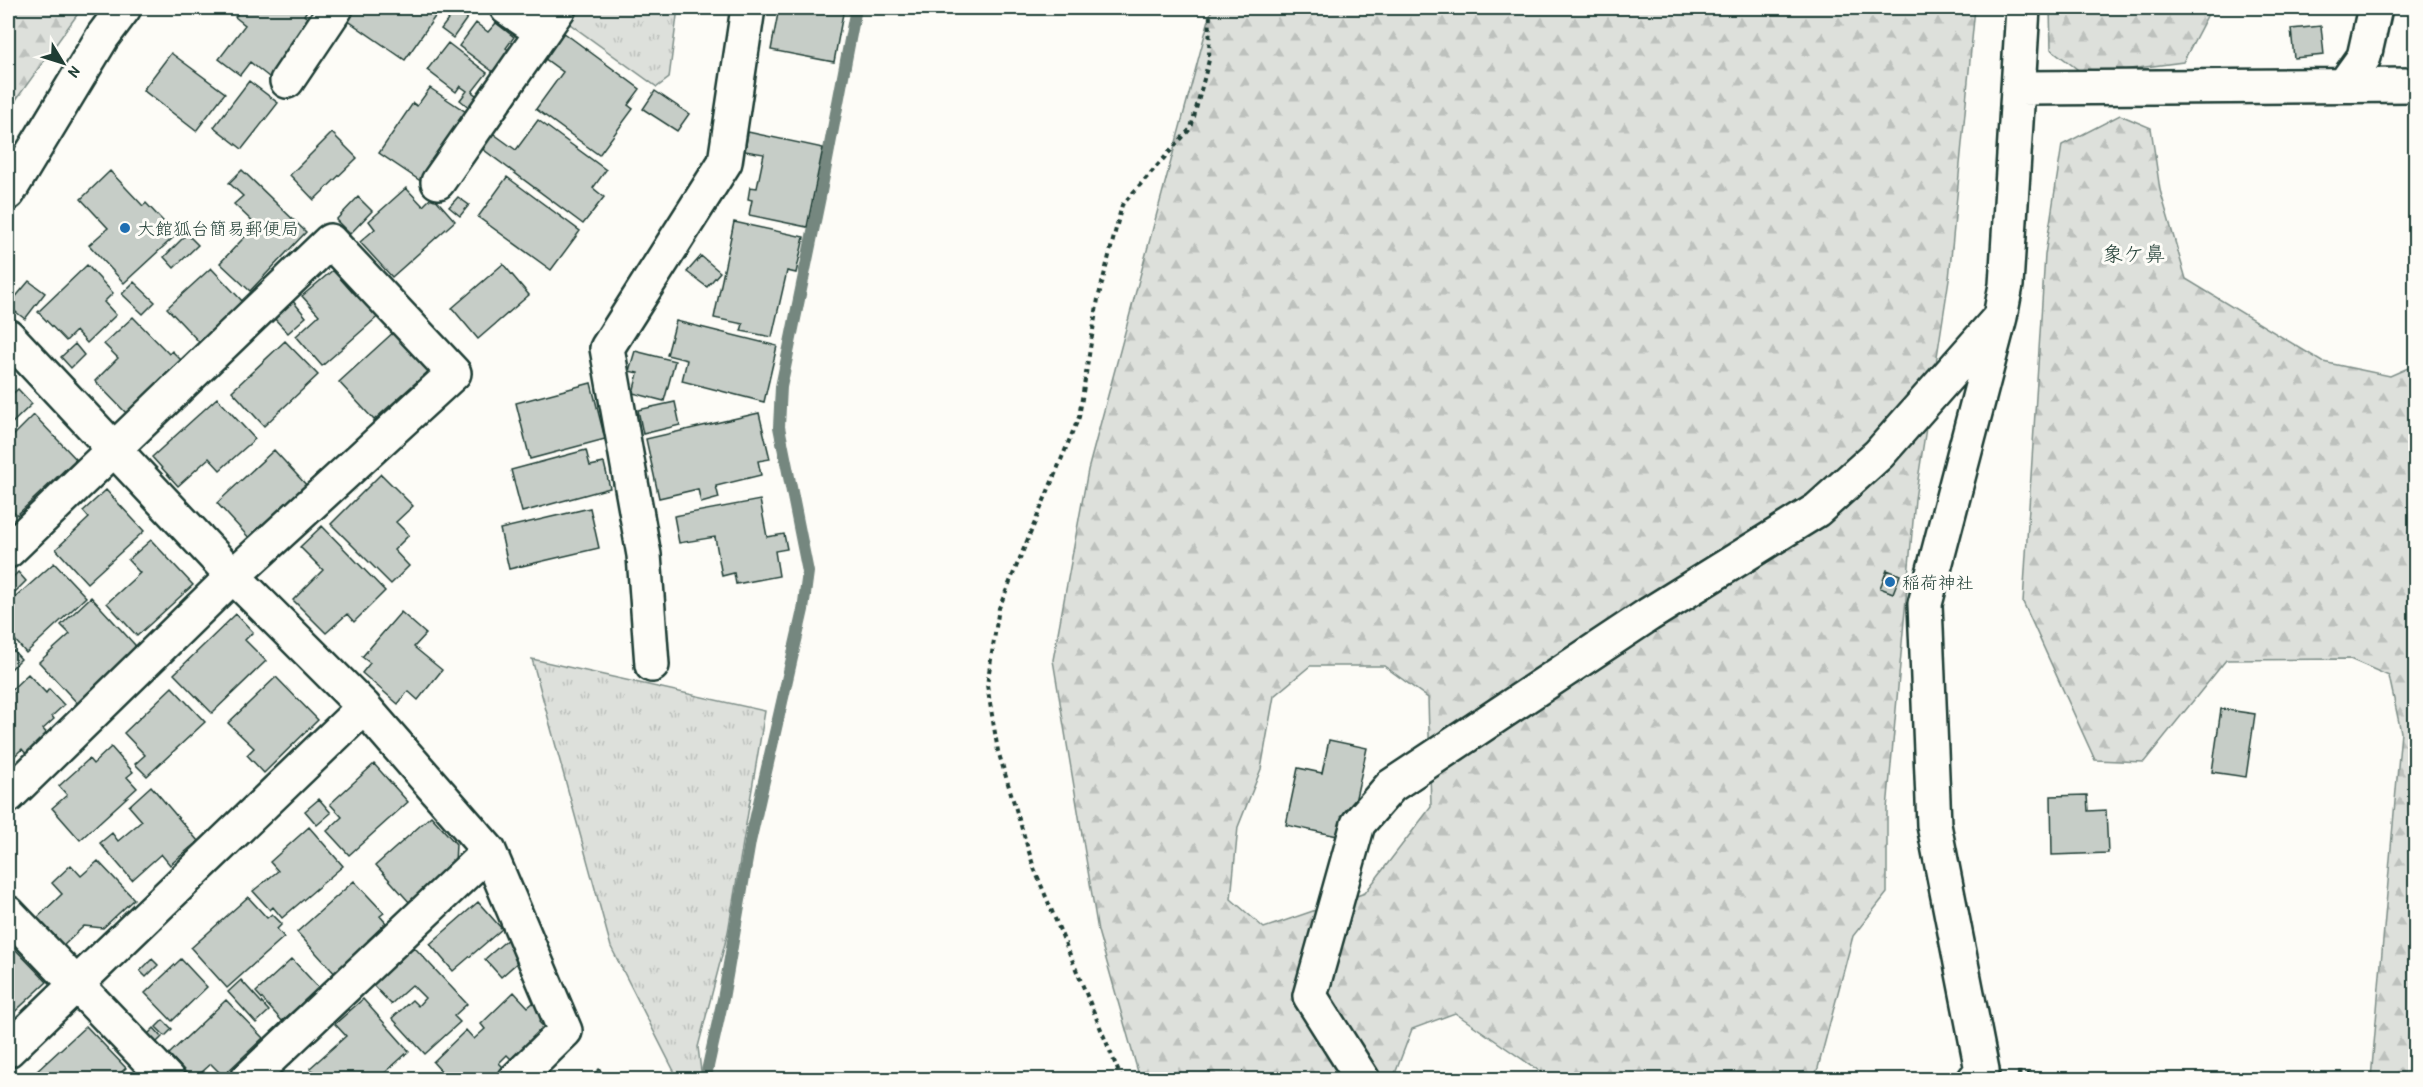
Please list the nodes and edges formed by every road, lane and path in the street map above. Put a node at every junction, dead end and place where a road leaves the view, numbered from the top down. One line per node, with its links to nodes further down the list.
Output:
1 (124, 8): 14 (street)
2 (336, 8): 9 (street)
3 (507, 8): 8 (street)
4 (748, 8): 20 (street)
5 (1210, 8): 31 (path)
6 (2024, 8): 12 (street)
7 (2376, 8): 10 (street)
8 (550, 20): 13 (street)
9 (287, 81)
10 (2344, 85): 11 (street); 12 (street)
11 (2415, 85)
12 (2020, 88): 15 (street)
13 (438, 182)
14 (8, 193)
15 (2000, 317): 27 (street); 32 (street)
16 (8, 336): 17 (street)
17 (114, 450): 18 (street); 19 (street); 19 (street)
18 (8, 551)
19 (233, 576): 21 (street); 22 (street)
20 (652, 665)
21 (364, 707): 23 (street); 25 (street)
22 (8, 796)
23 (489, 851): 29 (street); 30 (street)
24 (8, 913): 25 (street)
25 (77, 983): 26 (street); 28 (street)
26 (8, 1050)
27 (1978, 1075): 33 (path)
28 (168, 1080)
29 (247, 1080)
30 (515, 1080)
31 (1122, 1080)
32 (1363, 1080)
33 (2139, 1080)

